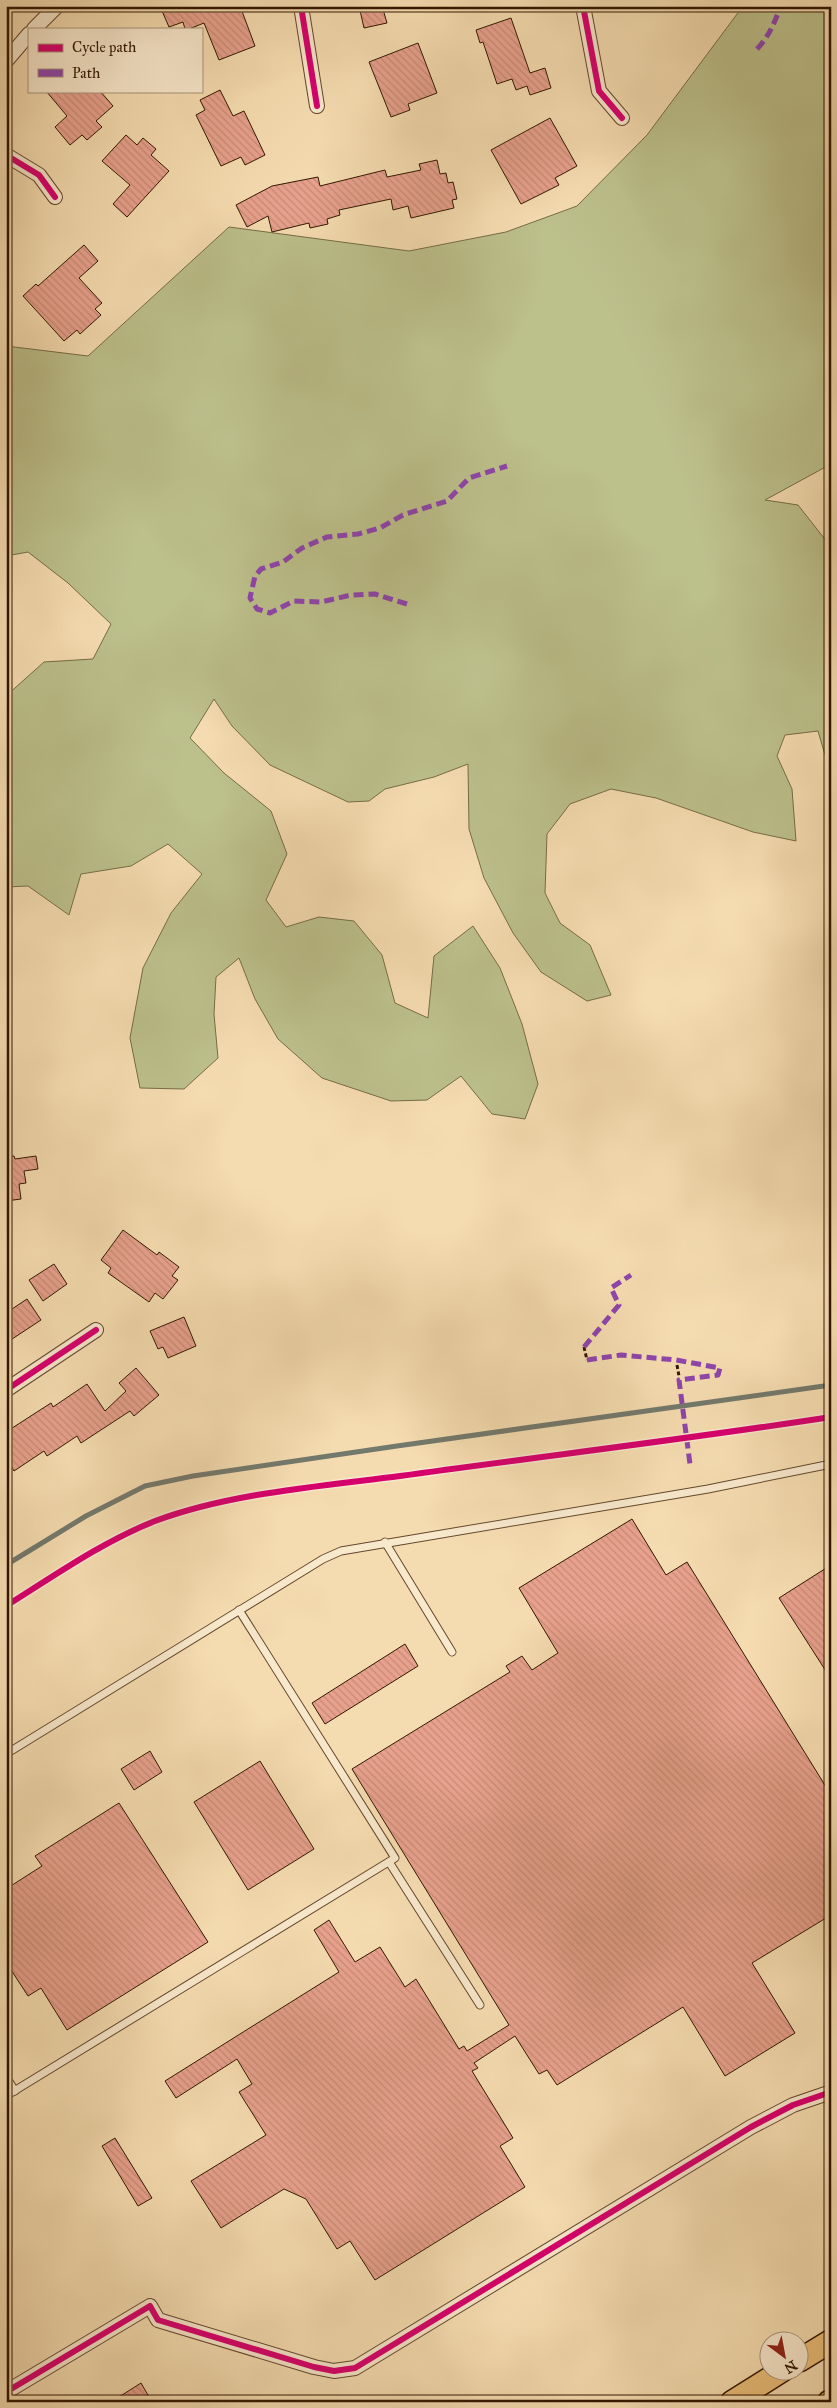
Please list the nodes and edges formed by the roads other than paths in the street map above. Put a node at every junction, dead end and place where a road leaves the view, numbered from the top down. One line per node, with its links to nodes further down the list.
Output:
1 (57, 6): 4 (street)
2 (301, 6): 7 (street)
3 (583, 6): 8 (street)
4 (35, 28)
5 (28, 35): 6 (street)
6 (6, 61)
7 (317, 106)
8 (622, 118)
9 (6, 155): 10 (street)
10 (55, 197)
11 (96, 1330): 12 (street)
12 (6, 1390)
13 (831, 1464): 14 (lane)
14 (385, 1542): 15 (lane); 16 (lane)
15 (239, 1610): 17 (lane); 18 (lane)
16 (452, 1652)
17 (6, 1754)
18 (389, 1862): 19 (lane); 21 (lane)
19 (480, 2005)
20 (6, 2076): 21 (lane)
21 (15, 2091): 23 (lane)
22 (831, 2092): 27 (street)
23 (6, 2096)
24 (831, 2341): 25 (main road)
25 (810, 2354)
26 (767, 2380): 28 (main road)
27 (6, 2392)
28 (732, 2402)

